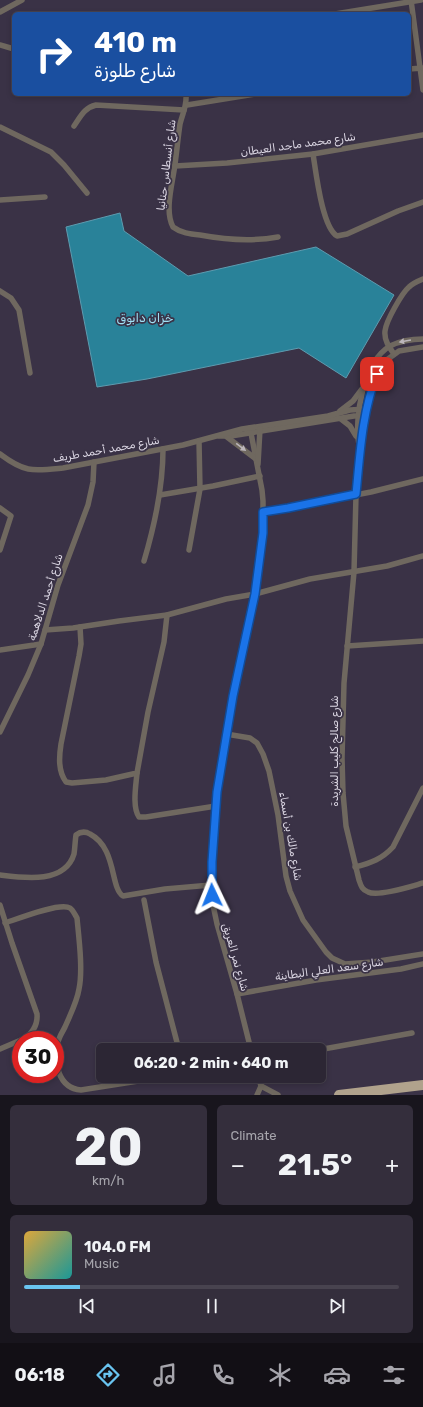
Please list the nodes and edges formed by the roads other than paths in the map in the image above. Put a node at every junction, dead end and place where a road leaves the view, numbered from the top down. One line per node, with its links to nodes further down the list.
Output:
1 (22, 0): 4 (street)
2 (421, 0): 3 (street)
3 (411, 1): 5 (street); 8 (street)
4 (0, 12)
5 (347, 12)
6 (0, 45): 7 (street)
7 (12, 48)
8 (421, 68): 9 (street); 10 (street)
9 (411, 69)
10 (423, 90)
11 (186, 96): 13 (street, شارع أنسطاس حنانيا)
12 (245, 96): 13 (street)
13 (185, 108): 14 (street); 18 (street, شارع أنسطاس حنانيا)
14 (74, 126)
15 (0, 128): 19 (street)
16 (423, 135): 17 (street, شارع محمد ماجد العيطان)
17 (313, 154): 18 (street, شارع محمد ماجد العيطان); 22 (street)
18 (175, 166): 23 (street, شارع أنسطاس حنانيا)
19 (87, 193)
20 (45, 197): 21 (street)
21 (0, 200)
22 (423, 202)
23 (278, 237)
24 (423, 279): 27 (street)
25 (0, 291): 30 (street)
26 (423, 339): 27 (street, one-way to 27)
27 (389, 347): 29 (street); 31 (street)
28 (423, 347): 29 (street)
29 (394, 354): 33 (street)
30 (30, 373)
31 (366, 382): 32 (street); 34 (street)
32 (359, 409): 33 (street, شارع محمد أحمد طريف); 34 (street, شارع محمد أحمد طريف); 35 (street)
33 (367, 409): 36 (street)
34 (338, 413): 38 (street, شارع محمد أحمد طريف)
35 (358, 416): 36 (street, شارع محمد أحمد طريف); 37 (street, شارع محمد أحمد طريف); 42 (street)
36 (365, 416): 45 (street)
37 (341, 419): 38 (street, شارع محمد أحمد طريف); 42 (street)
38 (260, 429): 39 (street, شارع محمد أحمد طريف); 47 (street, شارع نمر العريق)
39 (251, 431): 40 (street, شارع محمد أحمد طريف); 41 (street, شارع محمد أحمد طريف); 47 (street, شارع نمر العريق)
40 (219, 435): 41 (street, شارع محمد أحمد طريف); 43 (street, شارع محمد أحمد طريف)
41 (226, 437): 47 (street, one-way to 47)
42 (358, 439): 45 (street)
43 (199, 441): 44 (street, شارع محمد أحمد طريف); 51 (street)
44 (163, 449): 48 (street, شارع محمد أحمد طريف); 53 (street)
45 (360, 450): 52 (street, شارع صالح كليب الشريدة)
46 (0, 454): 48 (street, شارع محمد أحمد طريف)
47 (257, 461): 49 (street, شارع نمر العريق)
48 (94, 462): 64 (street, شارع أحمد الدلاهمة)
49 (260, 476): 51 (street); 55 (street, شارع نمر العريق)
50 (423, 479): 52 (street)
51 (200, 488): 53 (street); 57 (street)
52 (356, 494): 55 (street); 60 (street, شارع صالح كليب الشريدة)
53 (160, 495): 59 (street)
54 (0, 508): 56 (street)
55 (263, 512): 61 (street, شارع نمر العريق)
56 (0, 550)
57 (189, 550)
58 (423, 556): 60 (street)
59 (144, 562)
60 (354, 572): 61 (street); 67 (street, شارع صالح كليب الشريدة)
61 (255, 594): 62 (street); 70 (street, شارع نمر العريق)
62 (167, 615): 63 (street); 71 (street)
63 (80, 627): 64 (street); 71 (street)
64 (46, 630): 66 (street, شارع أحمد الدلاهمة)
65 (423, 641): 67 (street)
66 (41, 644): 68 (street); 69 (street, شارع أحمد الدلاهمة)
67 (347, 646): 74 (street, شارع صالح كليب الشريدة)
68 (0, 650)
69 (0, 732)
70 (226, 734): 73 (street, شارع نمر العريق); 81 (street, شارع مالك بن أسماء)
71 (137, 773): 73 (street)
72 (423, 788): 74 (street)
73 (216, 806): 77 (street, شارع نمر العريق)
74 (355, 867): 76 (street, شارع صالح كليب الشريدة)
75 (0, 875): 77 (street)
76 (423, 883)
77 (211, 885): 83 (street, شارع نمر العريق)
78 (144, 900): 86 (street)
79 (0, 905): 80 (street)
80 (5, 923): 84 (street); 91 (street)
81 (423, 954)
82 (423, 964): 83 (street, شارع سعد العلي البطاينة)
83 (237, 994): 87 (street, شارع نمر العريق)
84 (33, 1031)
85 (412, 1033): 90 (street)
86 (177, 1043)
87 (249, 1043)
88 (12, 1044): 89 (street)
89 (0, 1049)
90 (326, 1049)
91 (126, 1083)
92 (260, 1083): 94 (street)
93 (423, 1085): 97 (highway)
94 (261, 1086): 95 (street); 96 (street)
95 (257, 1095)
96 (278, 1095)
97 (339, 1095)

